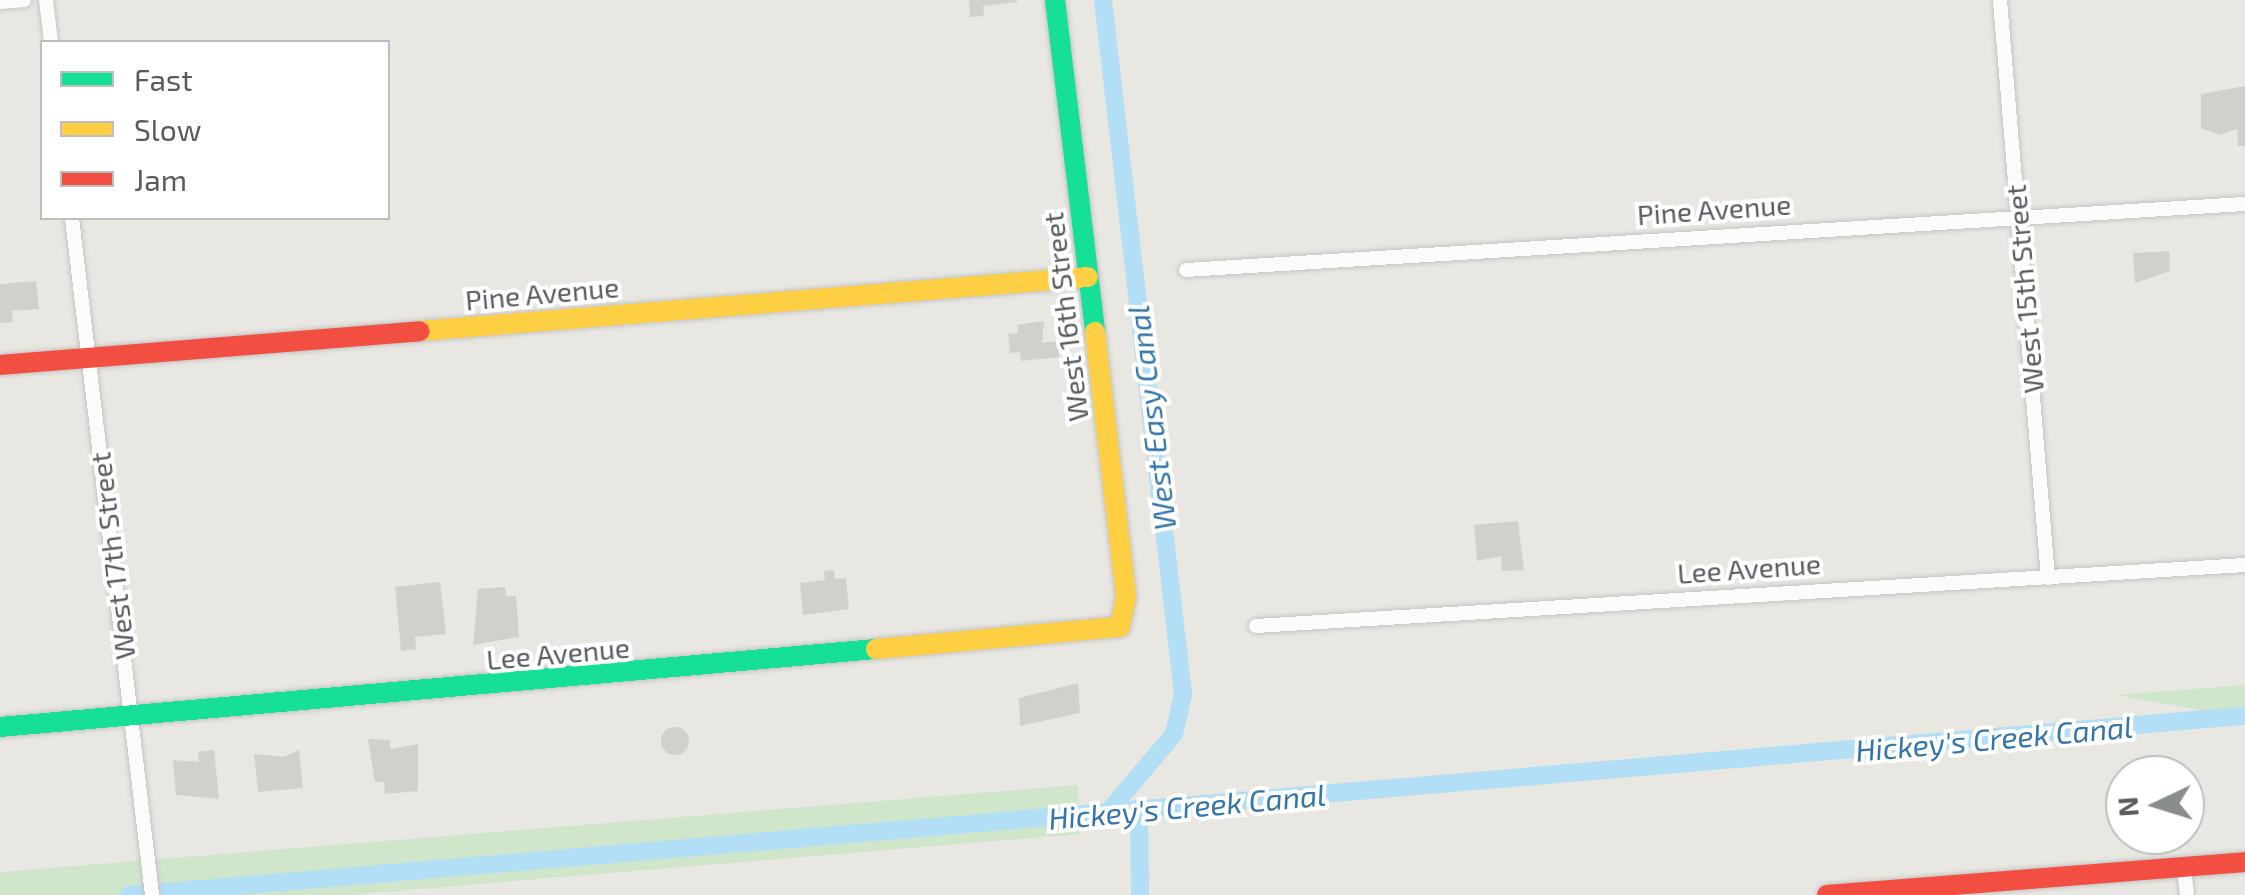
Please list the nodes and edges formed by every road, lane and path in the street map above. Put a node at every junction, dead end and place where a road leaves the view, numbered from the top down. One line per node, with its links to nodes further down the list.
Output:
1 (24, 0): 5 (street)
2 (46, 0): 6 (street)
3 (1055, 0): 11 (street, West 16th Street)
4 (2000, 0): 8 (street, West 15th Street)
5 (0, 2)
6 (51, 40)
7 (2245, 204): 8 (street, Pine Avenue)
8 (2018, 218): 10 (street, Pine Avenue); 15 (street, West 15th Street)
9 (72, 220): 12 (street, West 17th Street)
10 (1186, 270)
11 (1088, 277): 12 (street, Pine Avenue); 17 (street, West 16th Street)
12 (89, 358): 13 (street, Pine Avenue); 18 (street, West 17th Street)
13 (0, 365)
14 (2245, 565): 15 (street, Lee Avenue)
15 (2048, 578): 16 (street, Lee Avenue)
16 (1256, 626)
17 (1120, 628): 18 (street, Lee Avenue)
18 (131, 716): 19 (street, Lee Avenue); 23 (street, West 17th Street)
19 (0, 726)
20 (2245, 862): 21 (street)
21 (2184, 866): 22 (street); 25 (street)
22 (1937, 890): 24 (street)
23 (152, 895)
24 (1827, 895)
25 (2187, 895)

